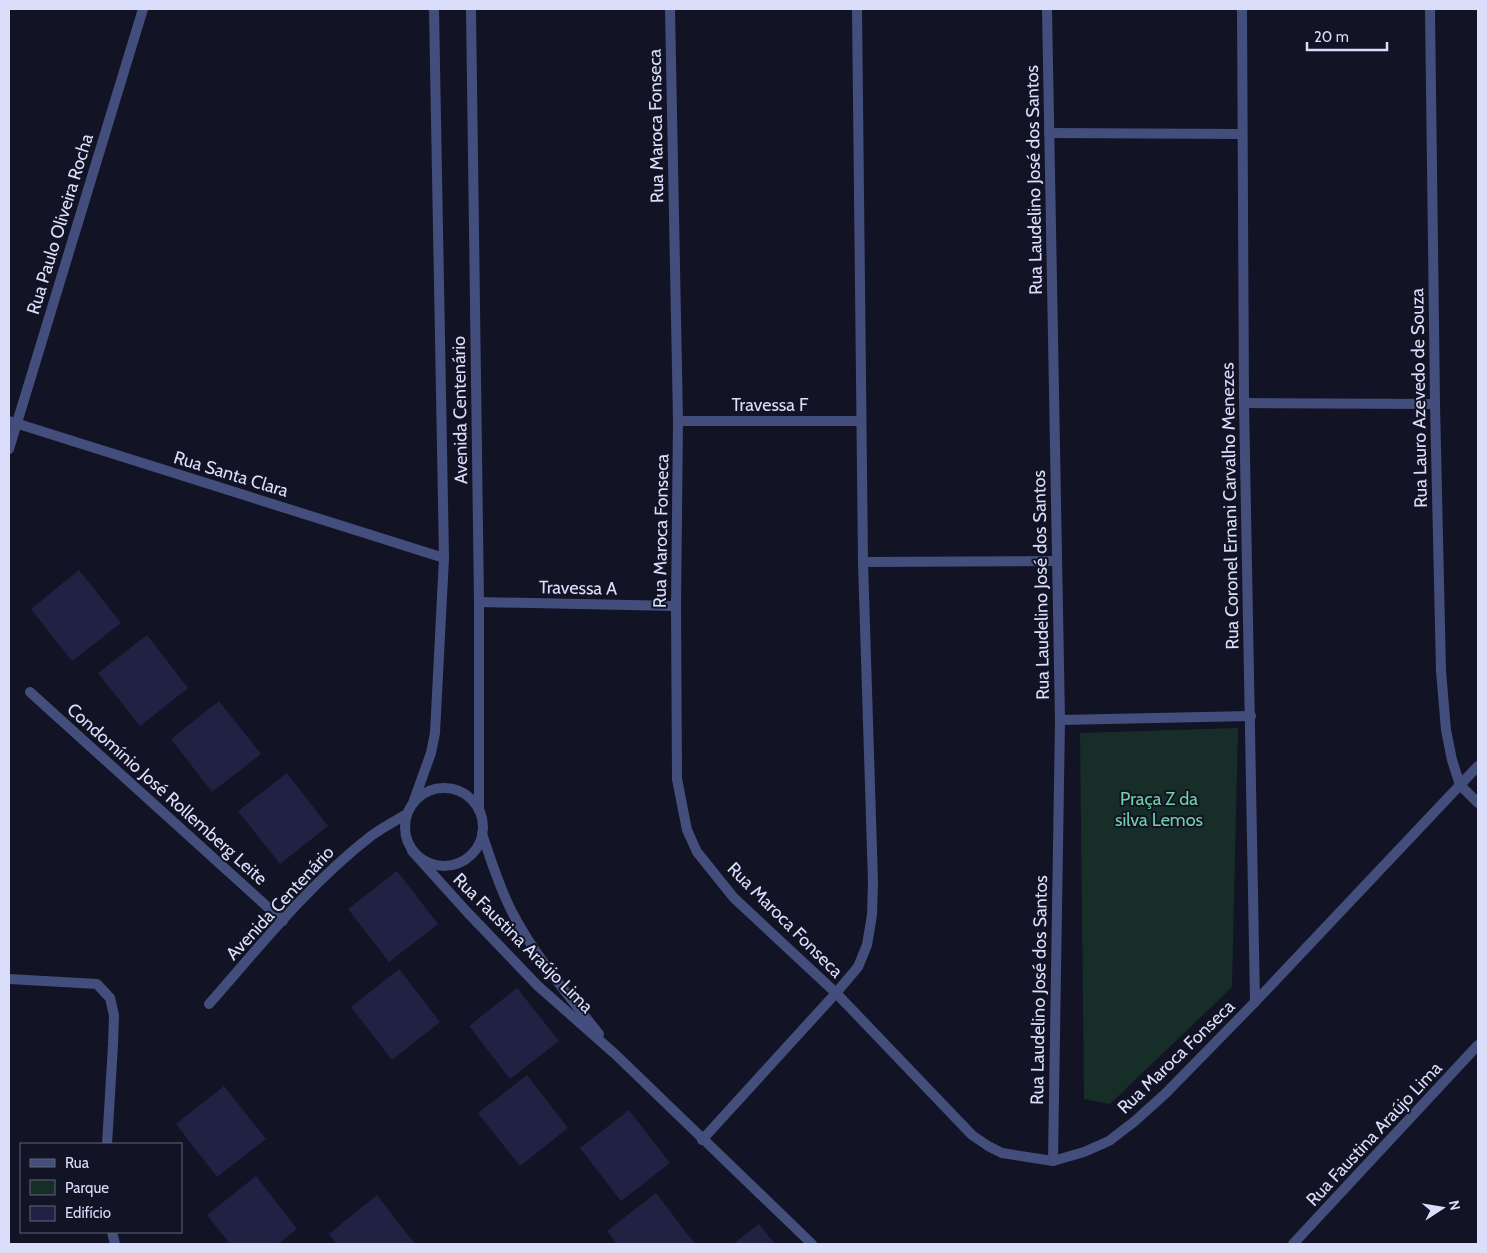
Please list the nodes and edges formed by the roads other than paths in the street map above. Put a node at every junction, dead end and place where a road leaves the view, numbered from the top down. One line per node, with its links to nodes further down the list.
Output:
1 (142, 9): 15 (street, Rua Paulo Oliveira Rocha)
2 (434, 9): 17 (street, Avenida Centenário)
3 (471, 9): 20 (street, Avenida Centenário)
4 (670, 9): 14 (street, Rua Maroca Fonseca)
5 (856, 9): 13 (street, Rua Maroca Fonseca)
6 (1047, 9): 9 (street, Rua Laudelino José dos Santos)
7 (1242, 9): 10 (street, Rua Coronel Ernani Carvalho Menezes)
8 (1430, 9): 12 (street, Rua Lauro Azevedo de Souza)
9 (1049, 133): 10 (street); 18 (street, Rua Laudelino José dos Santos)
10 (1242, 134): 11 (street, Rua Coronel Ernani Carvalho Menezes)
11 (1244, 402): 12 (street); 23 (street, Rua Coronel Ernani Carvalho Menezes)
12 (1435, 404): 26 (street, Rua Lauro Azevedo de Souza)
13 (861, 420): 14 (street, Travessa F); 19 (street, Rua Maroca Fonseca)
14 (678, 421): 21 (street, Rua Maroca Fonseca)
15 (12, 422): 16 (street, Rua Paulo Oliveira Rocha); 17 (street, Rua Santa Clara)
16 (9, 449)
17 (444, 558): 28 (street, Avenida Centenário)
18 (1056, 561): 19 (street); 24 (street, Rua Laudelino José dos Santos)
19 (863, 562): 35 (street, Rua Maroca Fonseca)
20 (479, 602): 21 (street, Travessa A); 29 (street, Avenida Centenário)
21 (676, 606): 35 (street, Rua Maroca Fonseca)
22 (30, 692): 33 (street, Condomínio José Rollemberg Leite)
23 (1250, 716): 24 (street); 36 (street, Rua Coronel Ernani Carvalho Menezes)
24 (1060, 720): 42 (street, Rua Laudelino José dos Santos)
25 (1478, 766): 26 (street, Rua Maroca Fonseca)
26 (1460, 785): 27 (street); 36 (street, Rua Maroca Fonseca)
27 (1478, 803)
28 (413, 804): 29 (street, Avenida Centenário); 30 (street, Avenida Centenário)
29 (479, 810): 31 (street, Avenida Centenário)
30 (407, 814): 32 (street); 33 (street, Avenida Centenário)
31 (482, 834): 32 (street); 39 (street, Rua Faustina Araújo Lima)
32 (412, 850): 39 (street, Rua Faustina Araújo Lima)
33 (283, 921): 37 (street, Avenida Centenário)
34 (9, 979): 41 (street)
35 (836, 993): 40 (street, Rua Maroca Fonseca); 42 (street, Rua Maroca Fonseca)
36 (1255, 1002): 42 (street, Rua Maroca Fonseca)
37 (209, 1004)
38 (1478, 1045): 44 (street, Rua Faustina Araújo Lima)
39 (615, 1054): 40 (street, Rua Faustina Araújo Lima)
40 (702, 1140): 43 (street, Rua Faustina Araújo Lima)
41 (107, 1143)
42 (1053, 1161)
43 (812, 1244)
44 (1293, 1244)

